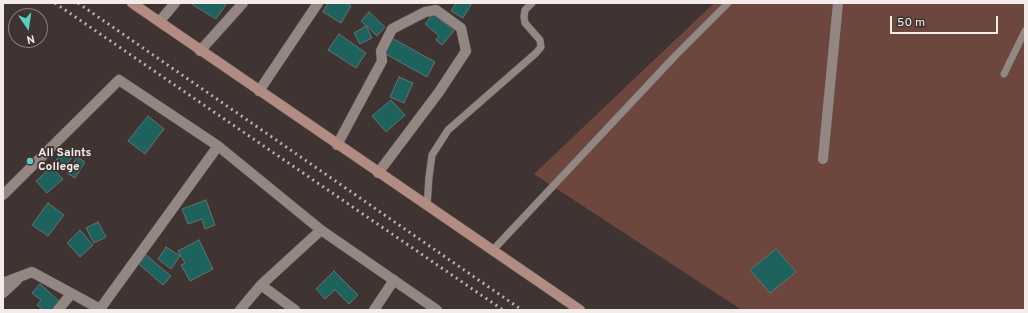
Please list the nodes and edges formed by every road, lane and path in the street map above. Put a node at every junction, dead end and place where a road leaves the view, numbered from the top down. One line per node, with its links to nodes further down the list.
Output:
1 (132, 3): 8 (main road)
2 (175, 3): 8 (street)
3 (242, 3): 10 (street)
4 (318, 3): 12 (street)
5 (532, 3): 18 (lane)
6 (728, 3): 20 (lane)
7 (838, 3): 15 (street)
8 (160, 21): 10 (main road)
9 (1025, 31): 11 (lane)
10 (200, 51): 12 (main road)
11 (1004, 74)
12 (259, 91): 13 (main road)
13 (337, 144): 16 (main road); 16 (street)
14 (218, 146): 17 (street); 19 (street); 28 (street)
15 (823, 159)
16 (378, 173): 18 (main road)
17 (3, 195)
18 (427, 206): 20 (main road)
19 (320, 230): 22 (street); 24 (street)
20 (492, 250): 33 (main road)
21 (20, 277): 23 (street); 25 (street); 26 (street)
22 (394, 280): 31 (street); 32 (street)
23 (3, 283)
24 (261, 285): 29 (street); 30 (street)
25 (3, 293)
26 (71, 294): 27 (street); 28 (street)
27 (58, 310)
28 (101, 310)
29 (240, 310)
30 (295, 310)
31 (374, 310)
32 (437, 310)
33 (580, 310)

